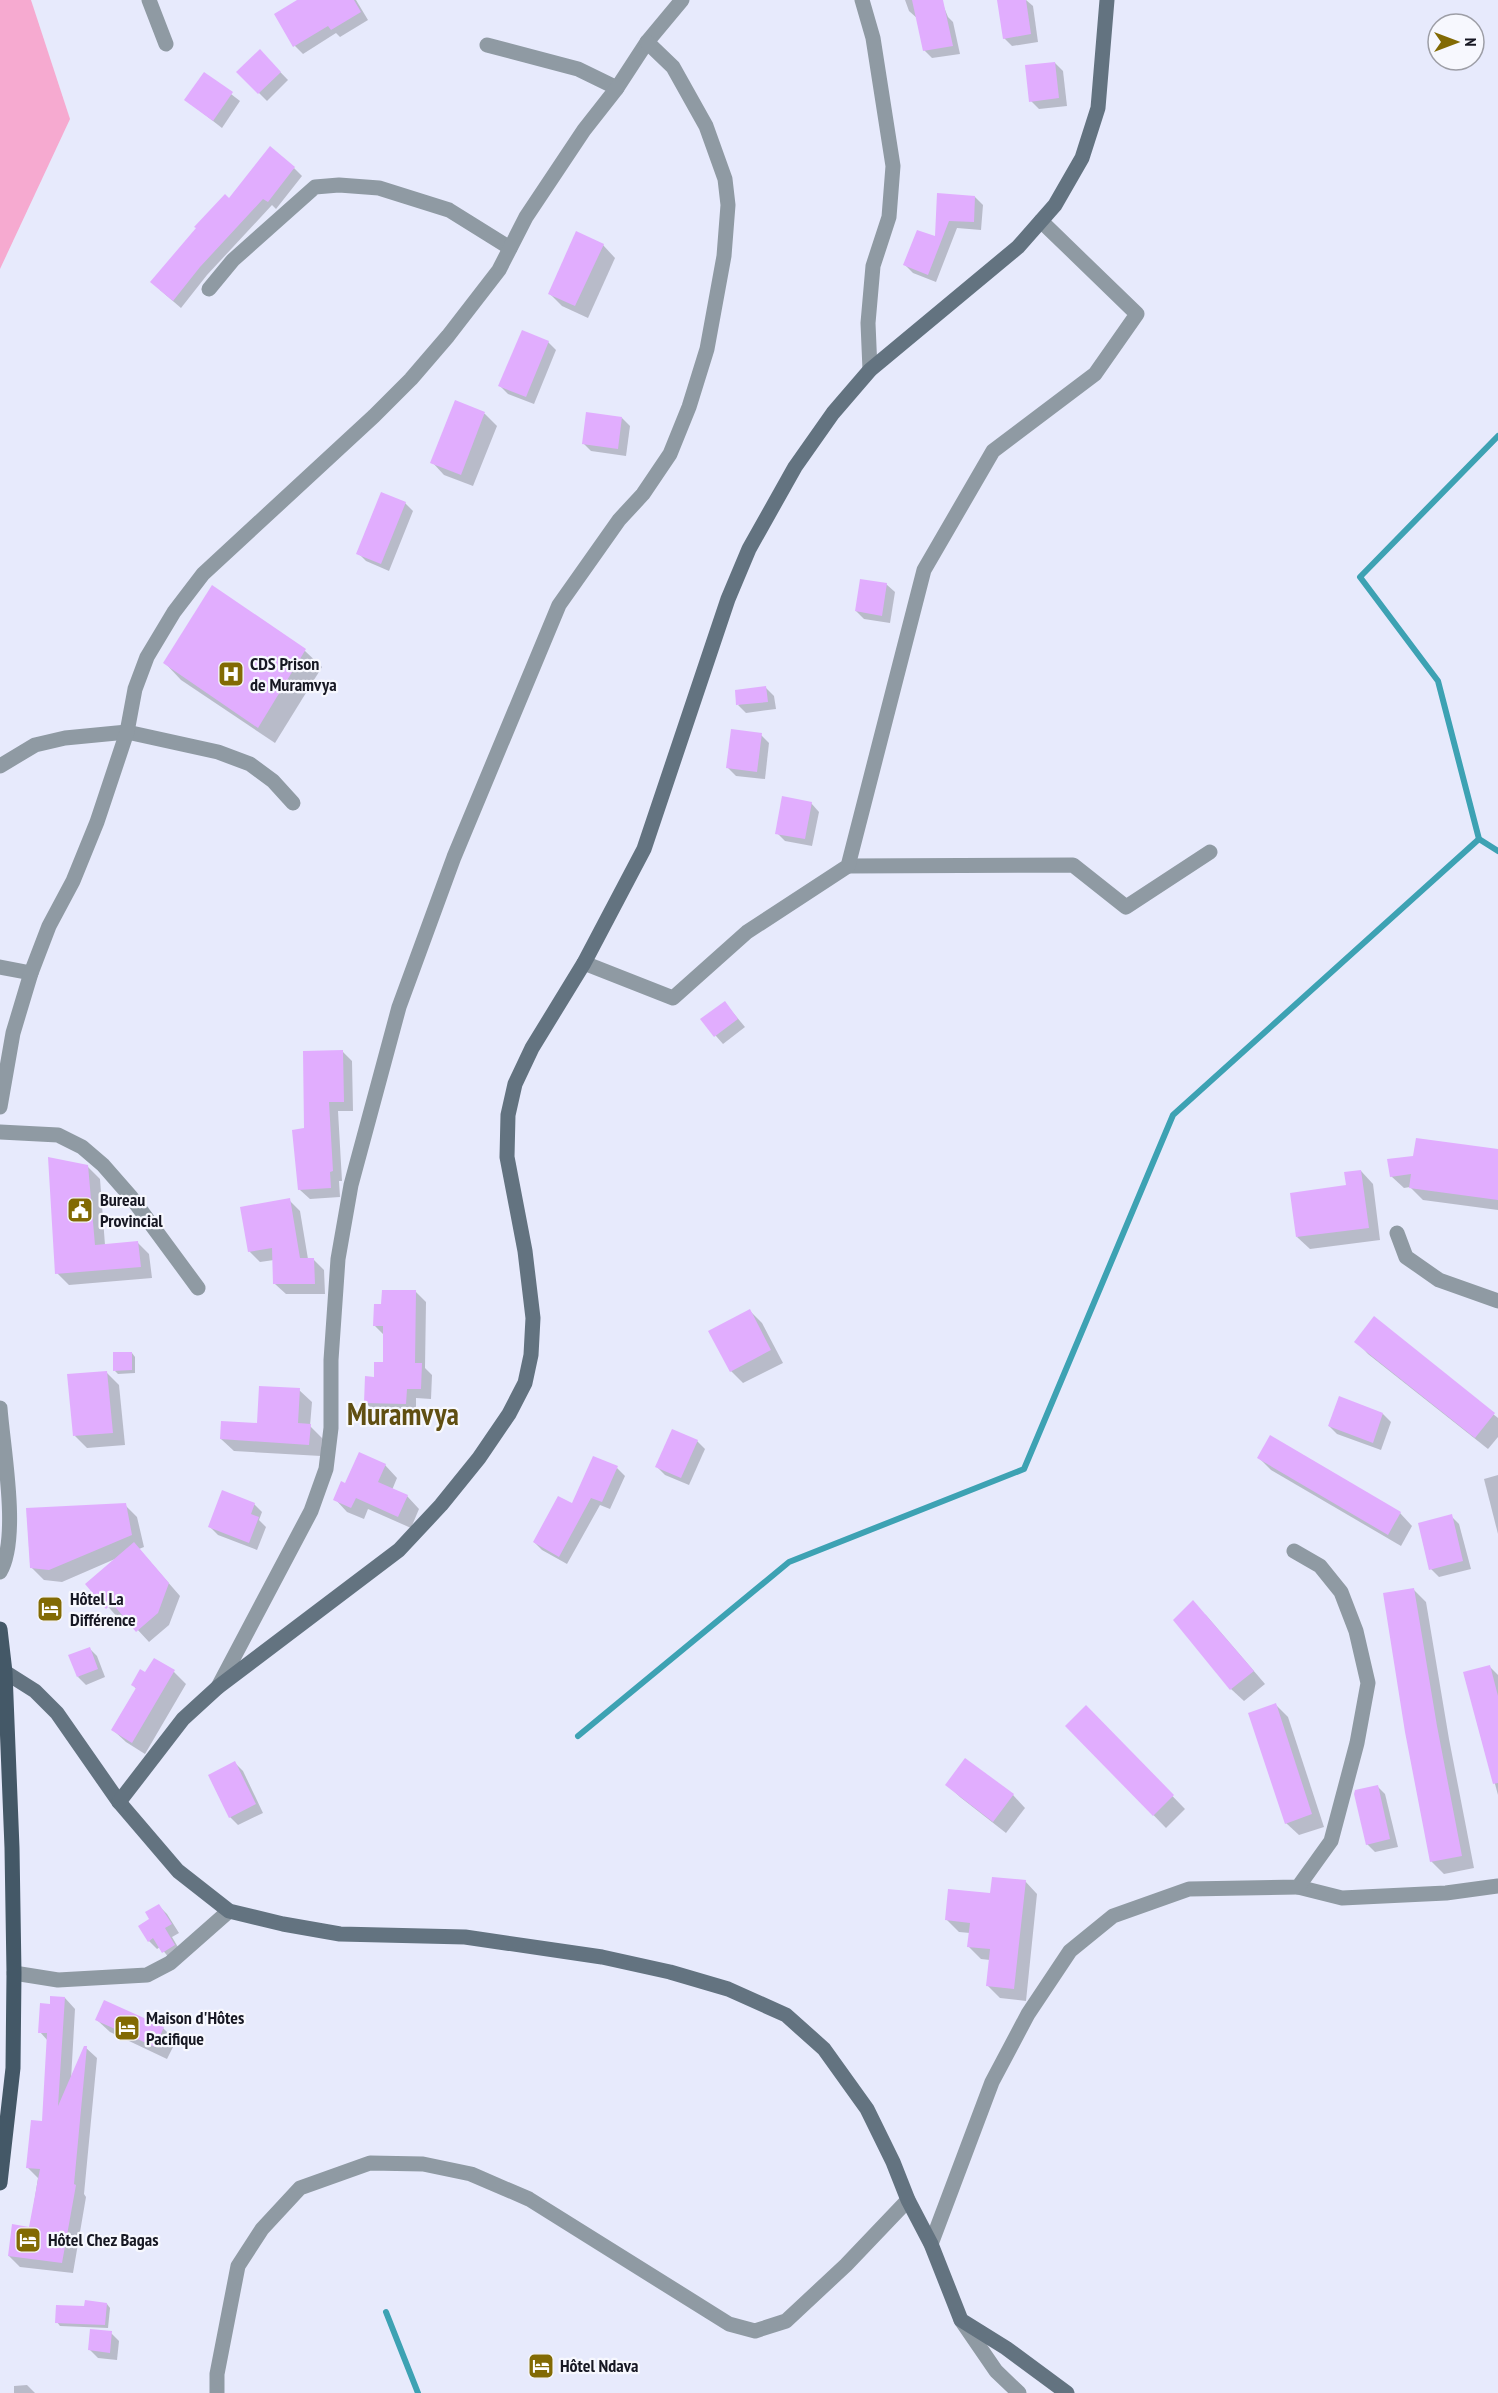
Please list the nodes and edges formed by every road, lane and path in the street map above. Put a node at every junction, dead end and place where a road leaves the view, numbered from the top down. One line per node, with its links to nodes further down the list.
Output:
1 (149, 0): 6 (street)
2 (682, 0): 5 (street)
3 (862, 0): 12 (street)
4 (1107, 0): 9 (main road)
5 (647, 42): 8 (street); 31 (street)
6 (166, 44)
7 (487, 45): 8 (street)
8 (616, 88): 10 (street)
9 (1041, 221): 12 (main road); 17 (street)
10 (510, 248): 11 (street); 13 (street)
11 (209, 289)
12 (870, 370): 18 (main road)
13 (127, 732): 14 (street); 15 (street); 20 (street)
14 (0, 766)
15 (293, 803)
16 (1210, 852): 17 (street)
17 (848, 866): 18 (street)
18 (584, 963): 31 (main road)
19 (0, 967): 20 (street)
20 (31, 973): 21 (street)
21 (0, 1107)
22 (0, 1132): 24 (street)
23 (1397, 1233): 25 (street)
24 (198, 1288)
25 (1498, 1301)
26 (0, 1408): 28 (street)
27 (1294, 1551): 34 (street)
28 (0, 1572)
29 (0, 1629): 30 (main road)
30 (5, 1672): 32 (main road); 36 (main road)
31 (218, 1687): 32 (main road)
32 (119, 1802): 35 (main road)
33 (1498, 1886): 34 (street)
34 (1298, 1887): 39 (street)
35 (229, 1911): 36 (street); 38 (main road)
36 (14, 1973): 37 (main road)
37 (0, 2183)
38 (908, 2200): 39 (main road); 41 (street)
39 (931, 2244): 40 (main road)
40 (961, 2320): 42 (street); 43 (main road)
41 (217, 2393)
42 (1019, 2393)
43 (1067, 2393)

